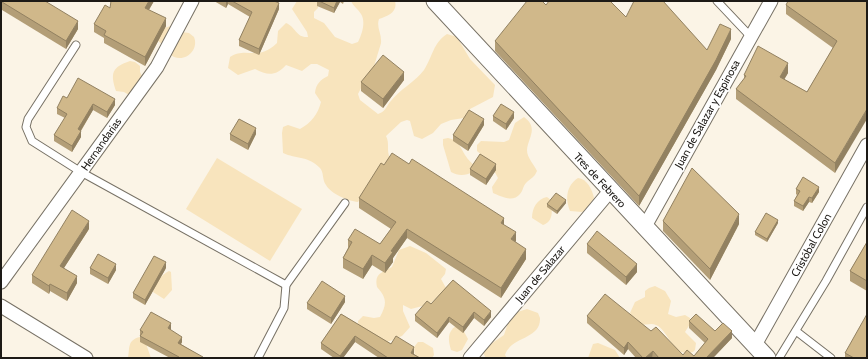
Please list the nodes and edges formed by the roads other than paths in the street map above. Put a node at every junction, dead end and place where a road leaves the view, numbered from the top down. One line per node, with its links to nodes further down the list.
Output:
1 (192, 1): 8 (street, Hernandarias)
2 (435, 1): 9 (street, Tres de Febrero)
3 (717, 1): 5 (lane)
4 (771, 1): 5 (street, Juan de Salazar y Espinosa)
5 (751, 38): 12 (street, Juan de Salazar y Espinosa)
6 (76, 45): 8 (lane)
7 (867, 145): 17 (street, Cristóbal Colon)
8 (81, 172): 13 (street, Hernandarias); 14 (lane)
9 (610, 191): 12 (street, Tres de Febrero); 20 (street, Juan de Salazar)
10 (345, 204): 14 (lane)
11 (867, 207): 16 (lane)
12 (644, 228): 17 (street, Tres de Febrero)
13 (1, 282)
14 (286, 285): 19 (lane)
15 (1, 306): 18 (street)
16 (796, 331): 22 (lane); 23 (lane)
17 (755, 345): 21 (street, Tres de Febrero)
18 (86, 358)
19 (258, 358)
20 (470, 358)
21 (767, 358)
22 (779, 358)
23 (831, 358)

